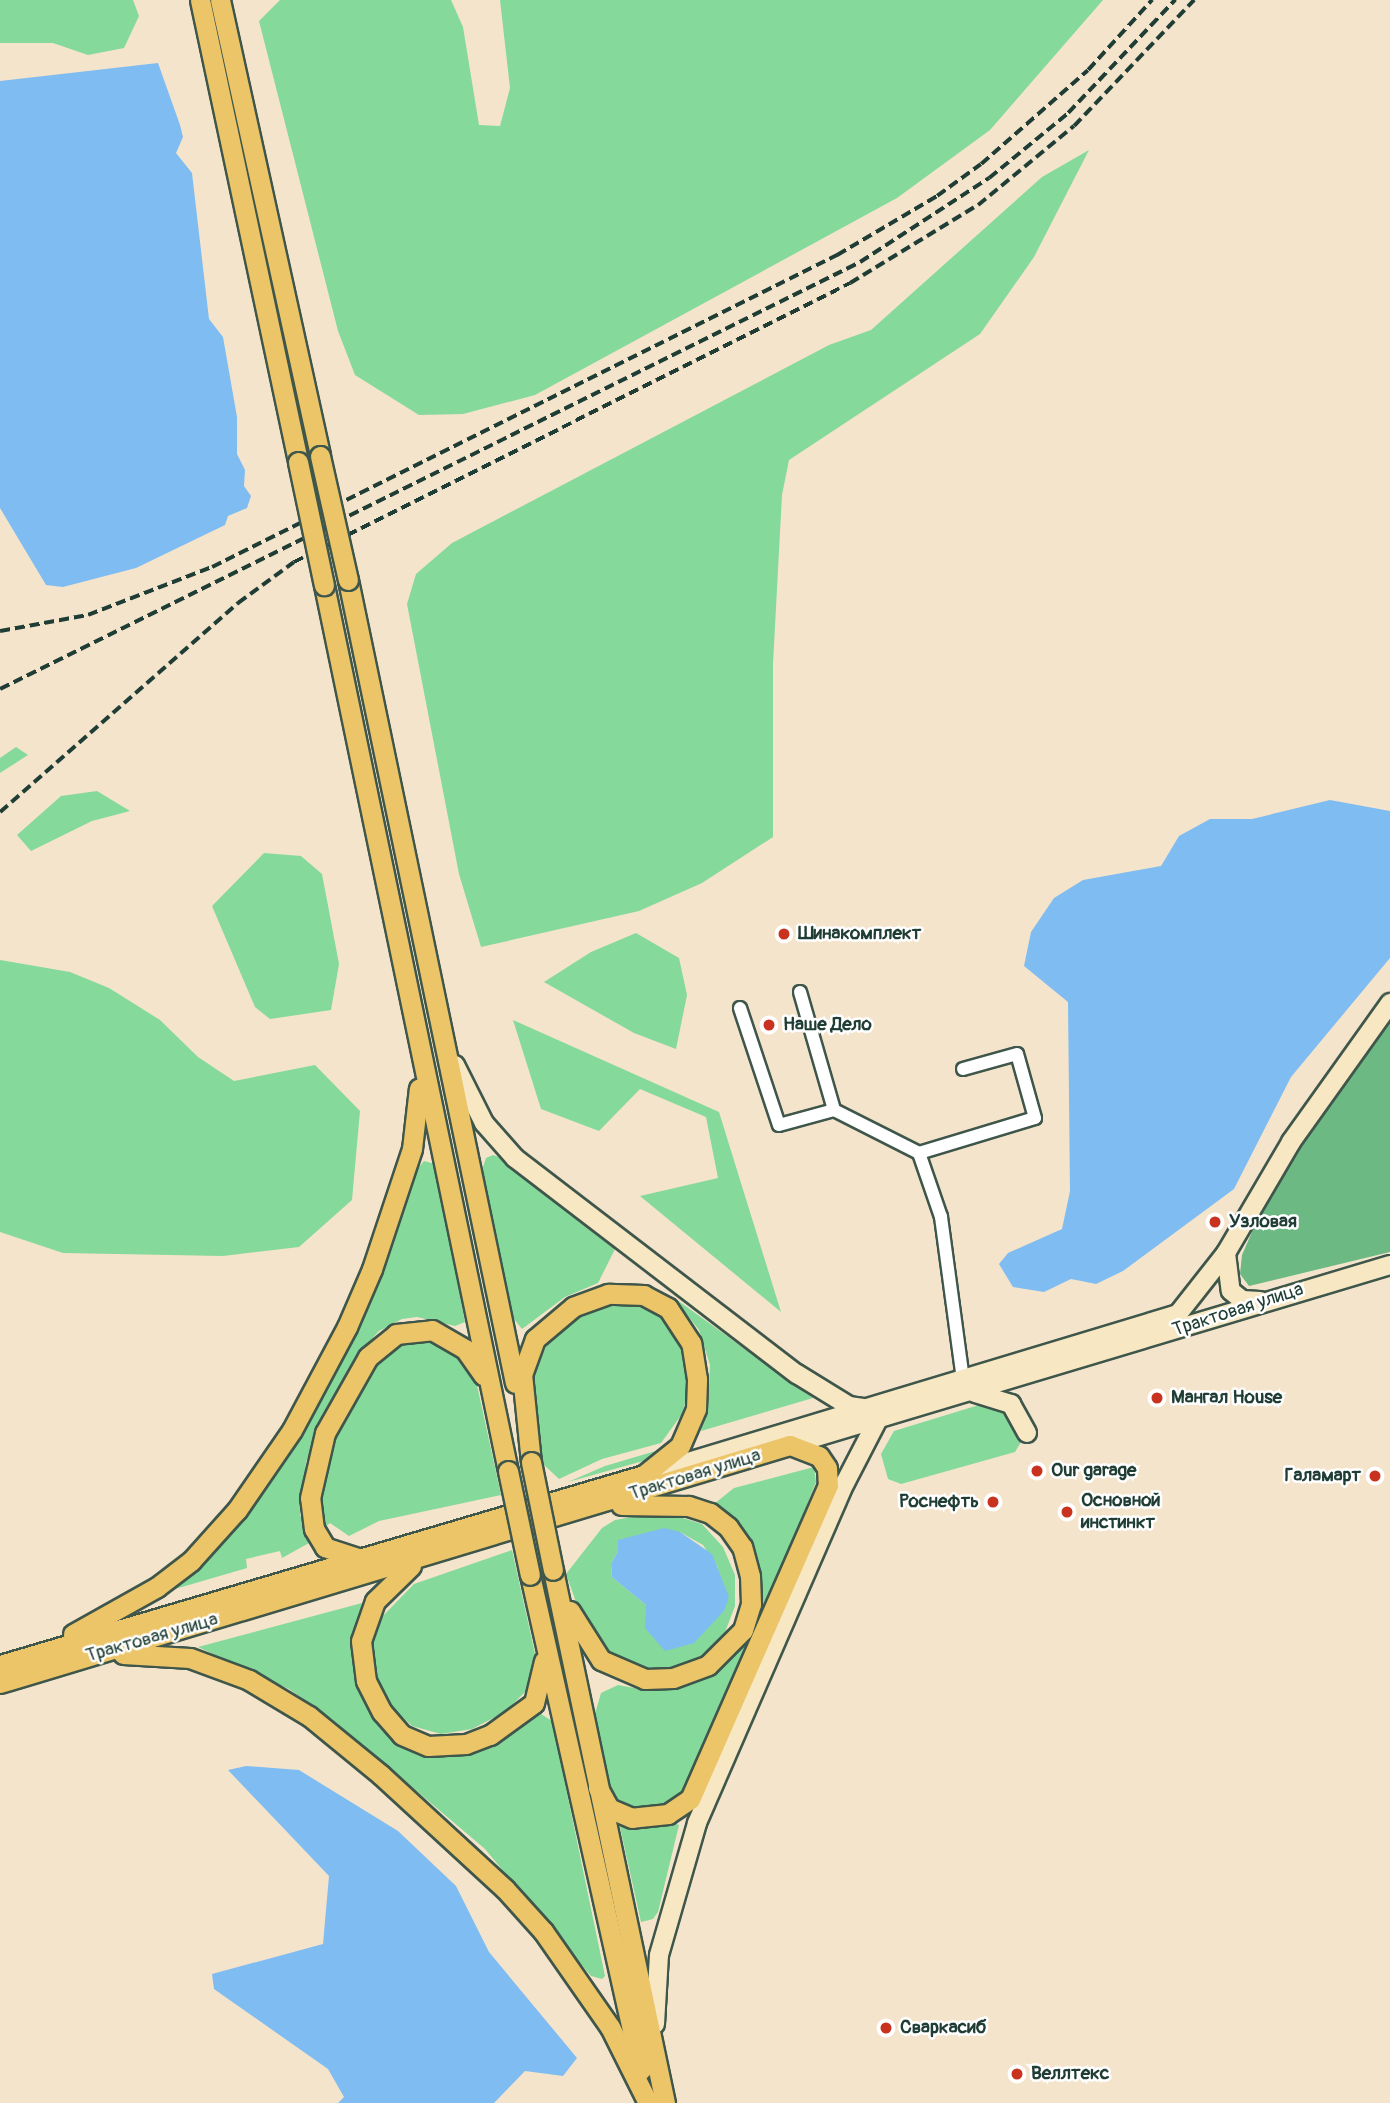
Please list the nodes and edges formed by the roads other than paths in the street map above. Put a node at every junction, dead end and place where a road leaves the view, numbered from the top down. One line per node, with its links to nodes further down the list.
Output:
1 (200, 0): 5 (main road, bridge)
2 (220, 0): 4 (main road, bridge)
3 (800, 992): 9 (street)
4 (436, 994): 15 (main road); 18 (main road)
5 (409, 1000): 19 (main road); 26 (main road)
6 (1390, 1003): 11 (main road, Трактовая улица)
7 (740, 1008): 9 (street)
8 (963, 1069): 10 (street)
9 (834, 1110): 10 (street)
10 (919, 1153): 14 (street)
11 (1226, 1253): 13 (main road); 14 (main road, Трактовая улица)
12 (1390, 1265): 13 (main road, Трактовая улица)
13 (1268, 1301): 14 (main road, Трактовая улица)
14 (965, 1386): 15 (main road, Трактовая улица); 16 (main road)
15 (872, 1414): 17 (main road, Трактовая улица); 20 (main road, Трактовая улица); 31 (main road)
16 (1027, 1433)
17 (790, 1446): 21 (main road, Трактовая улица); 30 (main road)
18 (531, 1462): 20 (main road); 24 (main road, bridge)
19 (508, 1471): 22 (main road); 25 (main road, bridge)
20 (644, 1475): 22 (main road, Трактовая улица)
21 (588, 1508): 23 (main road, Трактовая улица); 24 (main road)
22 (362, 1559): 26 (main road, Трактовая улица)
23 (419, 1560): 25 (main road); 27 (main road, Трактовая улица)
24 (553, 1570): 30 (main road)
25 (545, 1642): 32 (main road)
26 (28, 1656): 28 (main road, Трактовая улица)
27 (80, 1660): 29 (main road, Трактовая улица); 32 (main road)
28 (0, 1665)
29 (0, 1684)
30 (598, 1788): 31 (main road)
31 (659, 2073): 33 (main road)
32 (648, 2103)
33 (665, 2103)

